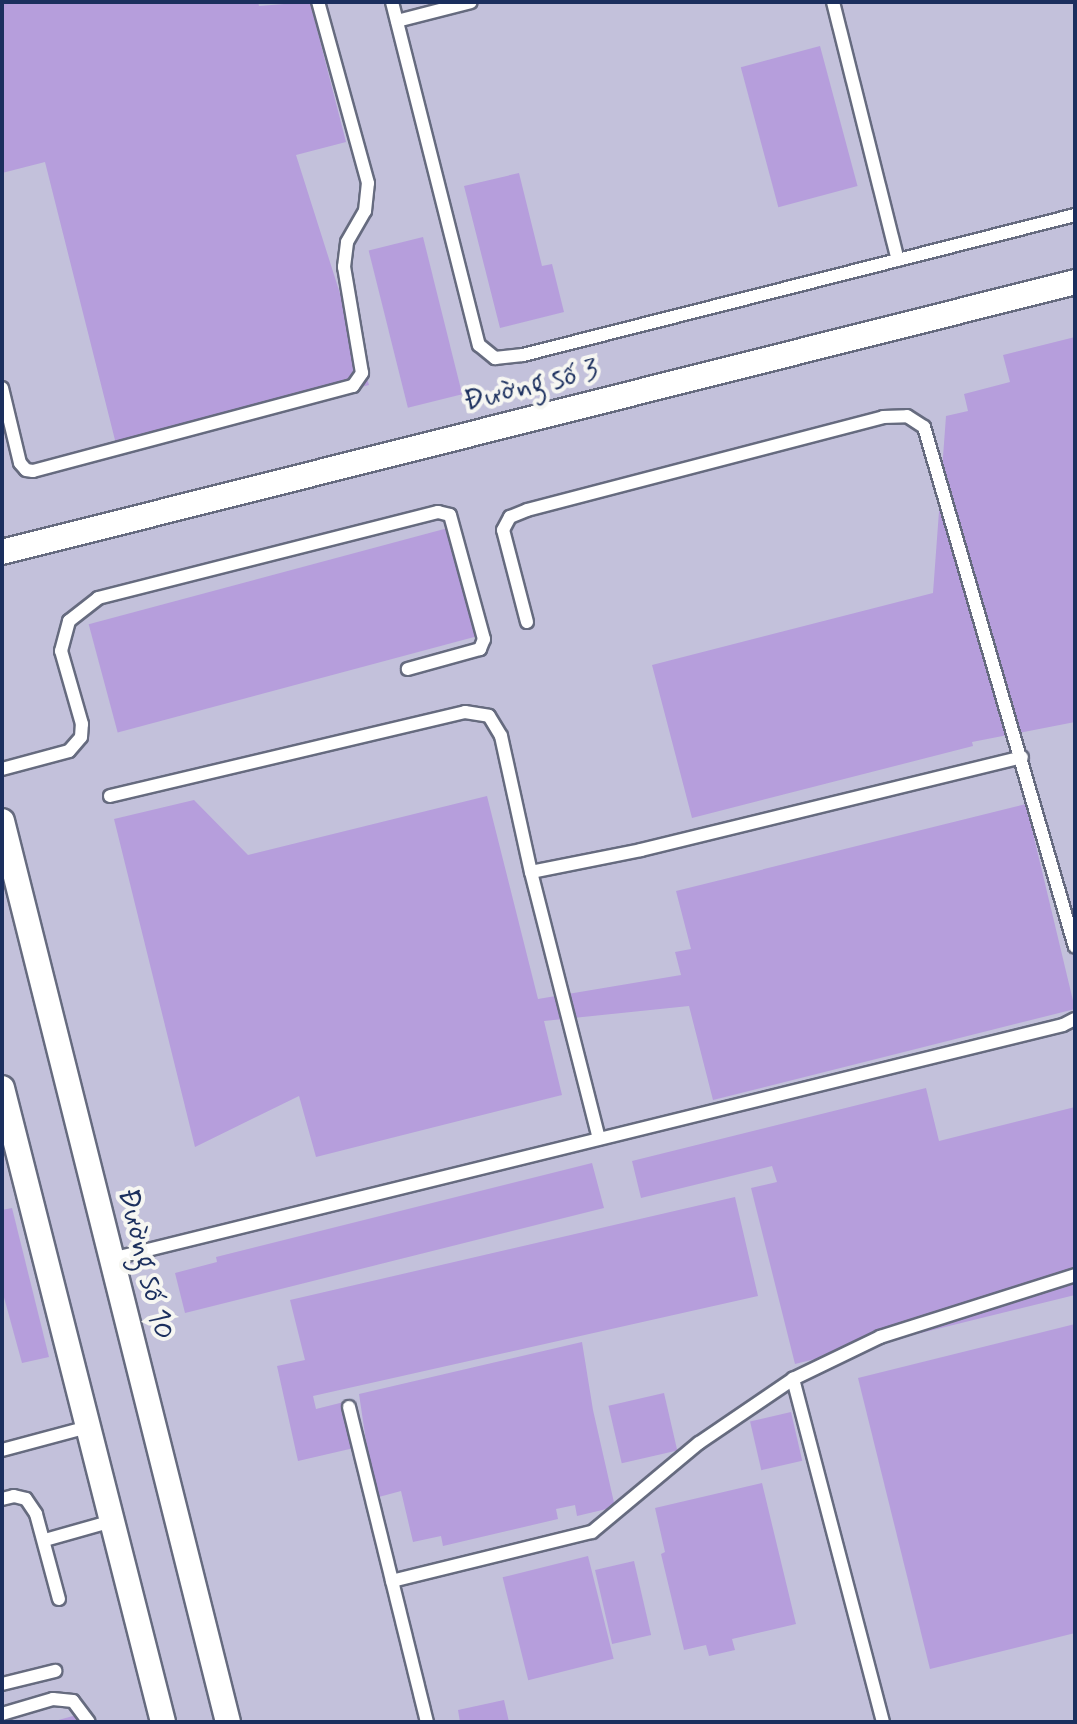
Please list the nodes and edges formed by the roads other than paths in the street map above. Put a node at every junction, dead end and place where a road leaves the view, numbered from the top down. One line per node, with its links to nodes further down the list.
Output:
1 (318, 2): 9 (lane)
2 (392, 2): 5 (lane)
3 (471, 2): 5 (lane)
4 (833, 2): 7 (lane)
5 (397, 21): 7 (lane)
6 (1075, 215): 7 (lane)
7 (898, 260)
8 (1075, 282): 10 (street, Đường số 3)
9 (2, 388)
10 (2, 552)
11 (527, 622): 13 (lane)
12 (408, 669): 14 (lane)
13 (1022, 757): 17 (lane); 18 (lane)
14 (2, 769)
15 (110, 796): 17 (lane)
16 (2, 821): 22 (street, Đường số 10)
17 (531, 872): 21 (lane)
18 (1075, 947)
19 (1075, 1019): 21 (lane)
20 (2, 1088): 26 (street)
21 (599, 1138): 22 (lane)
22 (111, 1259): 38 (street, Đường số 10)
23 (1075, 1275): 24 (lane)
24 (793, 1379): 31 (lane); 40 (lane)
25 (349, 1407): 31 (lane)
26 (88, 1427): 27 (lane); 29 (street)
27 (2, 1450)
28 (2, 1499): 30 (lane)
29 (112, 1521): 30 (lane); 37 (street)
30 (45, 1540): 32 (lane)
31 (392, 1581): 39 (lane)
32 (59, 1599)
33 (55, 1671): 34 (lane)
34 (2, 1684)
35 (2, 1714): 36 (lane)
36 (89, 1722)
37 (163, 1722)
38 (228, 1722)
39 (427, 1722)
40 (883, 1722)

